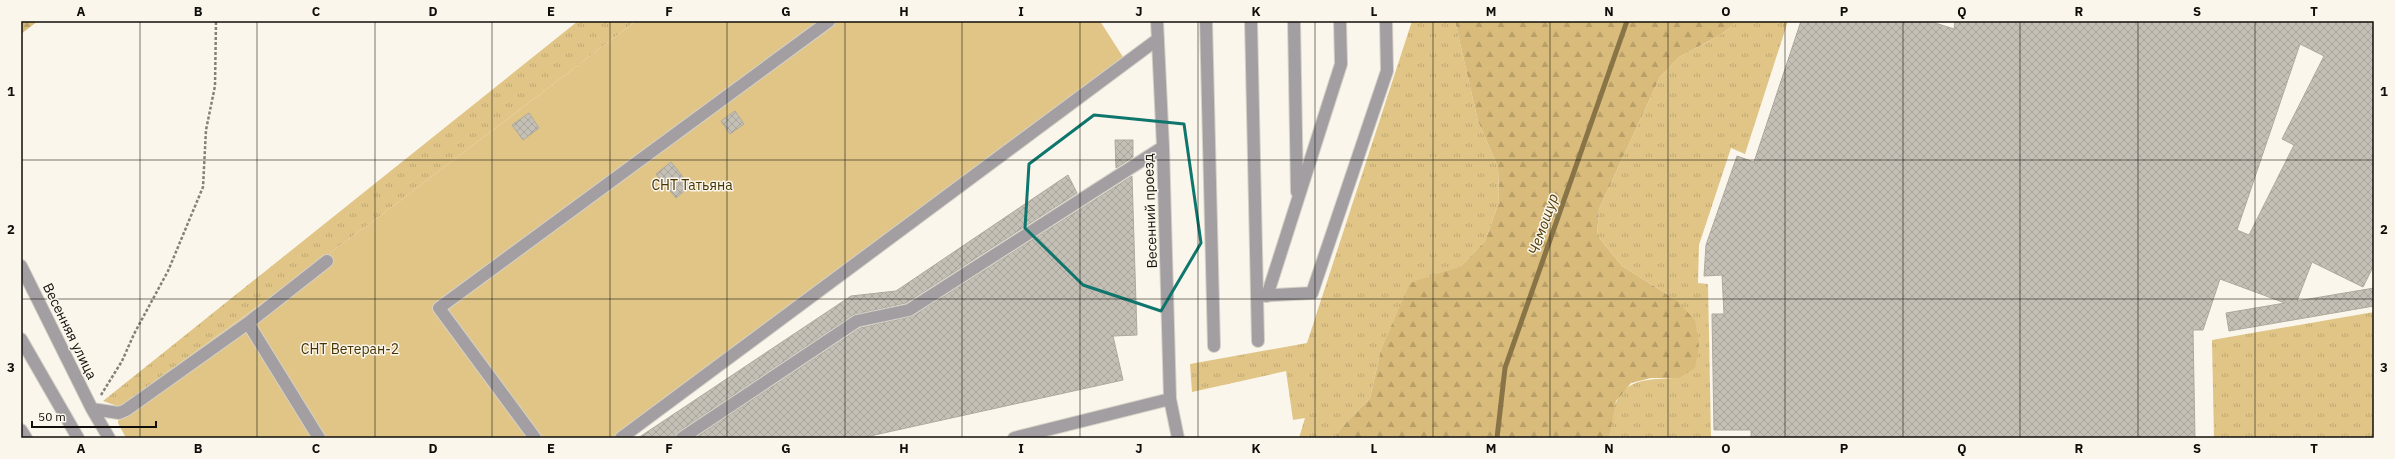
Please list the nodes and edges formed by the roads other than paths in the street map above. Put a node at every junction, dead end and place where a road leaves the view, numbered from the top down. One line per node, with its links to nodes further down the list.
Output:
1 (829, 21): 25 (street)
2 (1157, 21): 8 (street, Весенний проезд)
3 (1206, 21): 17 (street)
4 (1251, 21): 13 (street)
5 (1294, 21): 10 (street)
6 (1340, 21): 10 (street)
7 (1386, 21): 13 (street)
8 (1158, 39): 9 (street, Весенний проезд); 26 (street)
9 (1164, 147): 18 (street, Весенний проезд); 27 (street)
10 (1297, 202): 13 (street)
11 (328, 261): 14 (street)
12 (21, 266): 19 (street, Весенняя улица)
13 (1262, 296): 16 (street)
14 (248, 323): 19 (street); 24 (street)
15 (21, 338): 22 (street)
16 (1258, 341)
17 (1214, 346)
18 (1170, 399): 28 (street); 29 (street, Весенний проезд)
19 (92, 409): 23 (street, Весенняя улица)
20 (21, 430): 21 (street)
21 (26, 438)
22 (78, 438)
23 (109, 438)
24 (319, 438)
25 (535, 438)
26 (621, 438)
27 (682, 438)
28 (1014, 438)
29 (1178, 438)

